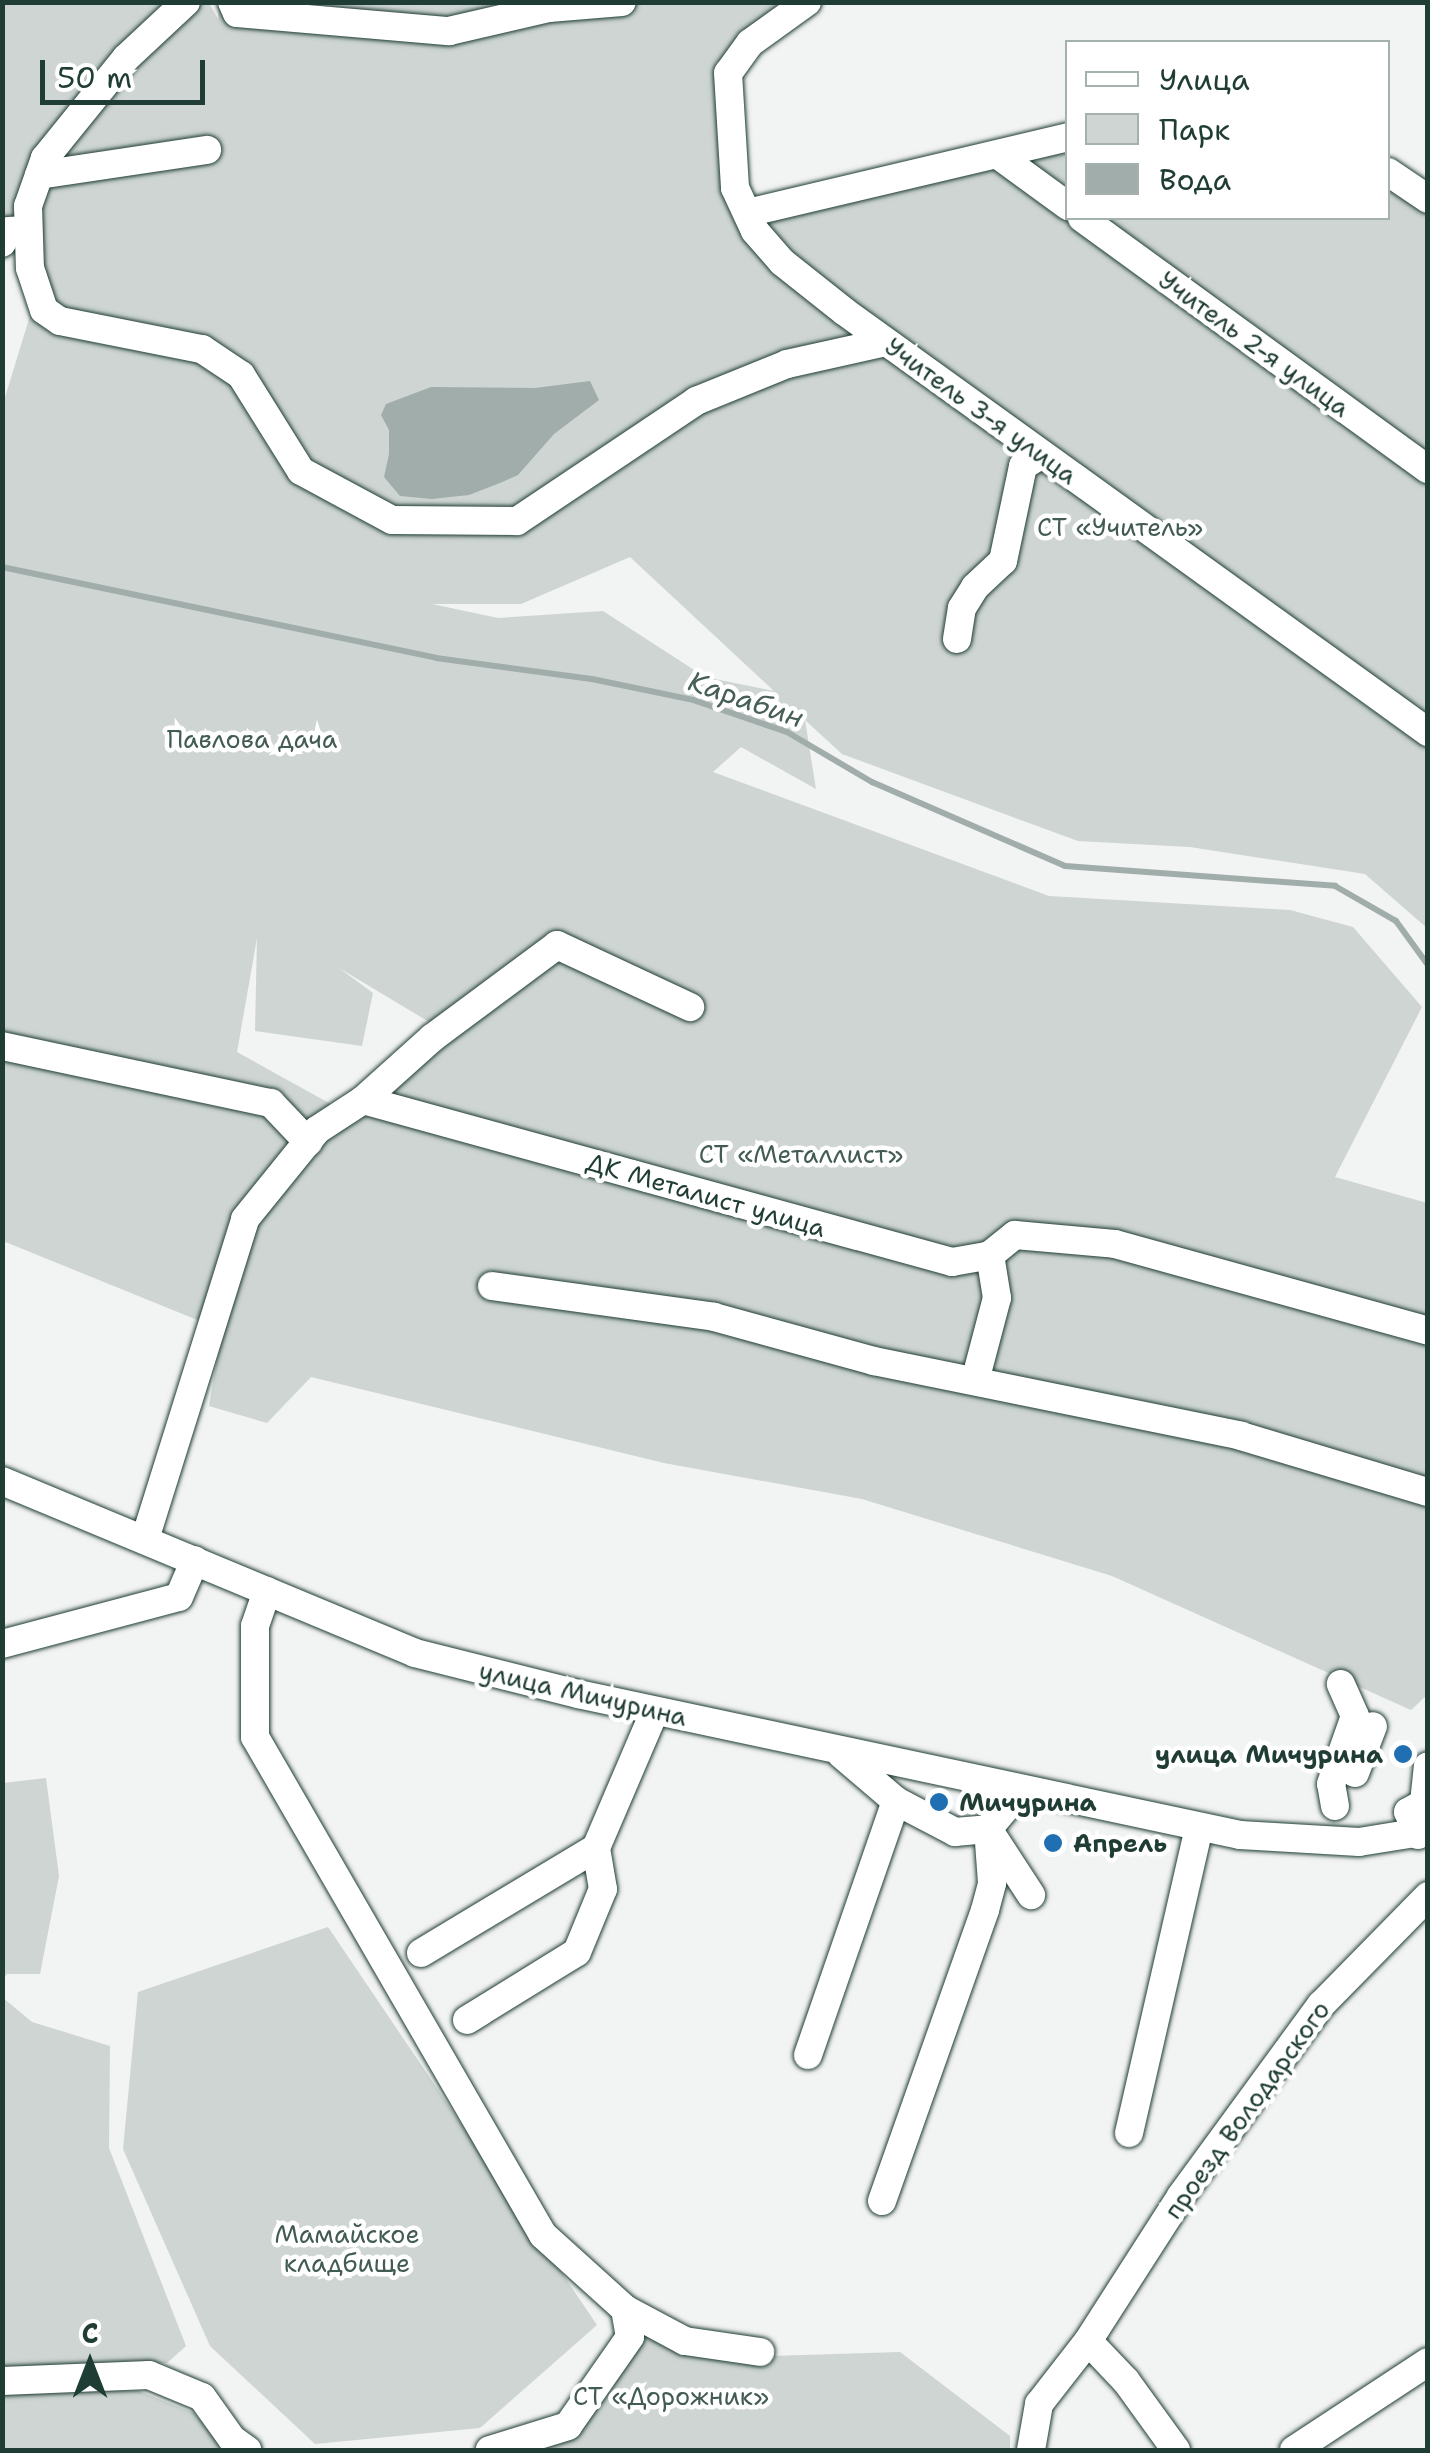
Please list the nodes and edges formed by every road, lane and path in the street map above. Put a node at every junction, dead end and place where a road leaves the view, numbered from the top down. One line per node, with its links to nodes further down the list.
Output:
1 (186, 2): 9 (street)
2 (232, 2): 3 (street)
3 (622, 2)
4 (803, 4): 12 (street, Учитель 3-я улица)
5 (1065, 138): 7 (street)
6 (207, 150): 9 (street)
7 (998, 156): 11 (street); 12 (street)
8 (1390, 173): 10 (street)
9 (39, 175): 14 (street)
10 (1428, 199)
11 (1065, 204)
12 (747, 214): 16 (street, Учитель 3-я улица)
13 (1085, 220): 18 (street, Учитель 2-я улица)
14 (28, 230): 15 (street); 16 (street)
15 (2, 243)
16 (886, 342): 17 (street, Учитель 3-я улица)
17 (1042, 454): 19 (street); 20 (street, Учитель 3-я улица)
18 (1428, 470)
19 (957, 639)
20 (1428, 732)
21 (690, 1007): 23 (street)
22 (2, 1046): 24 (street)
23 (364, 1100): 24 (street); 25 (street, ДК Металист улица)
24 (308, 1142): 31 (street)
25 (990, 1256): 27 (street, ДК Металист улица); 28 (street)
26 (492, 1286): 28 (street)
27 (1428, 1331)
28 (975, 1381): 30 (street)
29 (2, 1481): 31 (street, улица Мичурина)
30 (1428, 1492)
31 (146, 1538): 32 (street, улица Мичурина)
32 (195, 1560): 33 (street, улица Мичурина); 34 (street)
33 (267, 1592): 36 (street, улица Мичурина); 55 (street)
34 (2, 1644)
35 (1341, 1684): 42 (street)
36 (654, 1713): 38 (street, улица Мичурина); 47 (street)
37 (1372, 1726): 42 (street)
38 (836, 1750): 40 (street, улица Мичурина); 41 (street)
39 (1428, 1766): 45 (street)
40 (1029, 1792): 43 (street, улица Мичурина); 44 (street)
41 (896, 1801): 44 (street); 52 (street)
42 (1335, 1806): 46 (street)
43 (1199, 1828): 46 (street, улица Мичурина); 53 (street)
44 (988, 1829): 48 (street); 48 (street)
45 (1423, 1833): 46 (street, улица Мичурина)
46 (1327, 1842)
47 (596, 1848): 50 (street); 51 (street)
48 (992, 1883): 54 (street)
49 (1428, 1896): 56 (street, проезд Володарского)
50 (421, 1953)
51 (467, 2020)
52 (808, 2055)
53 (1129, 2133)
54 (882, 2201)
55 (625, 2309): 57 (street); 61 (street)
56 (1088, 2341): 62 (street, проезд Володарского); 63 (street)
57 (760, 2352)
58 (1428, 2362): 64 (street)
59 (2, 2381): 60 (street)
60 (247, 2450)
61 (490, 2450)
62 (1031, 2450)
63 (1176, 2450)
64 (1294, 2450)

